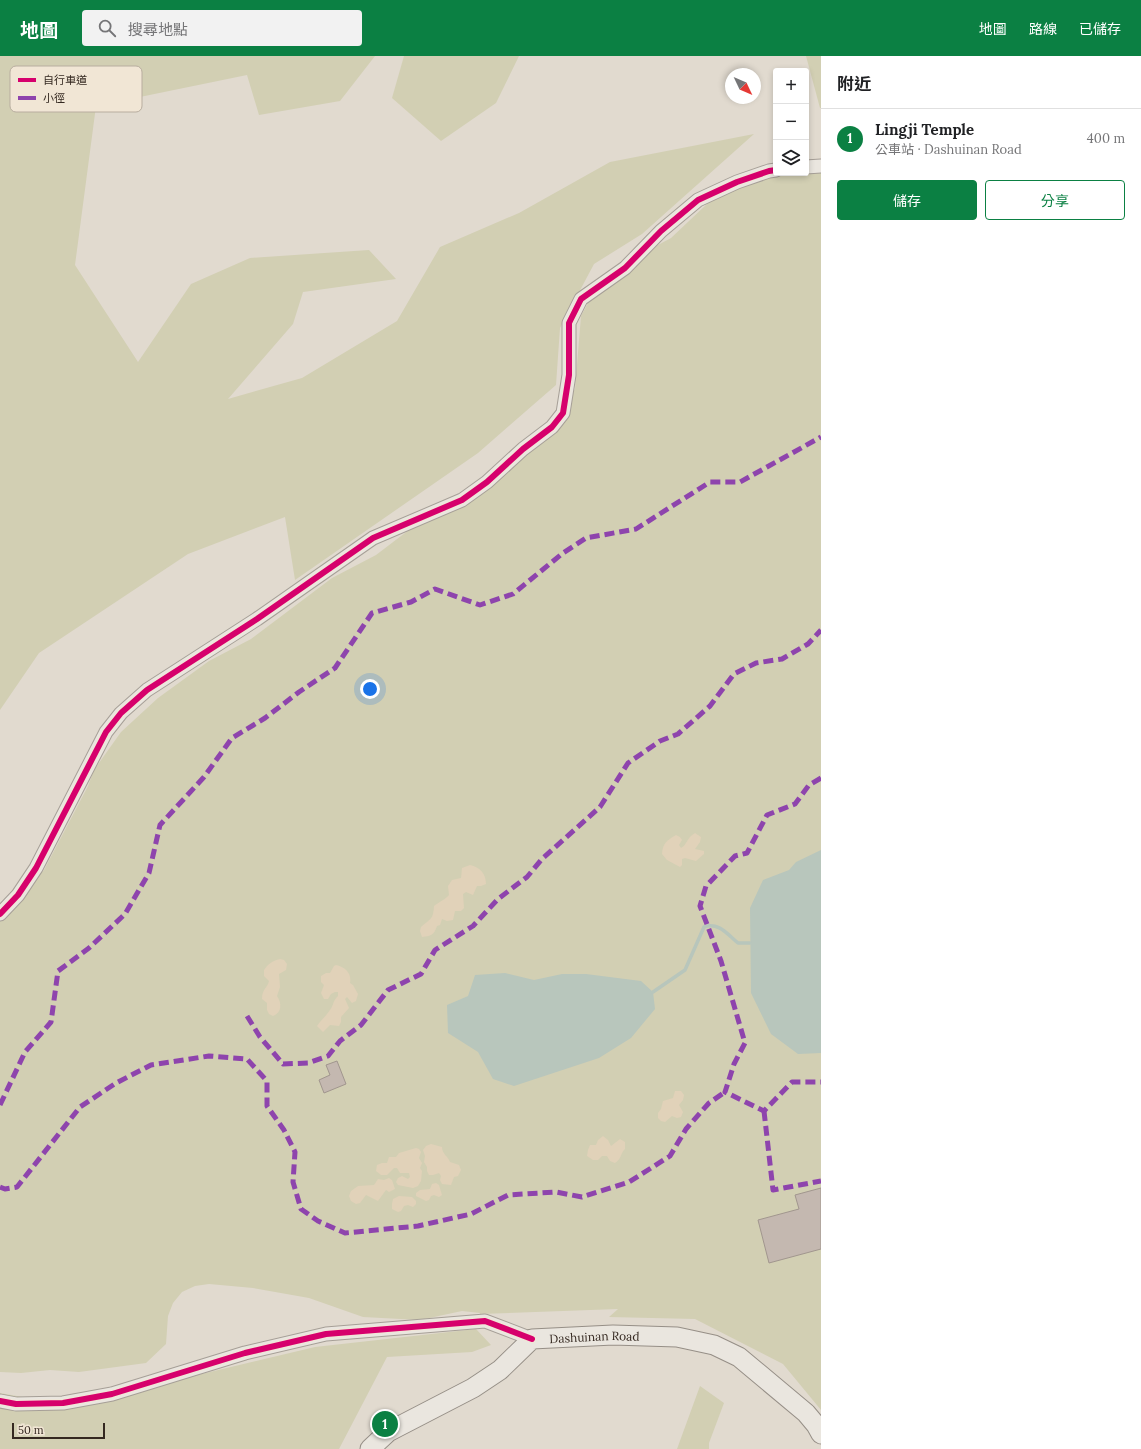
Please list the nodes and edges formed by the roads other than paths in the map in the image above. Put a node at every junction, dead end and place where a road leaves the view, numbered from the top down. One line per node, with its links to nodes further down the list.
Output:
1 (821, 166): 2 (street)
2 (809, 167)
3 (773, 170): 4 (street)
4 (0, 914)
5 (532, 1339): 6 (street); 7 (street, Dashuinan Road); 8 (street, Dashuinan Road)
6 (0, 1401)
7 (821, 1434)
8 (370, 1449)

